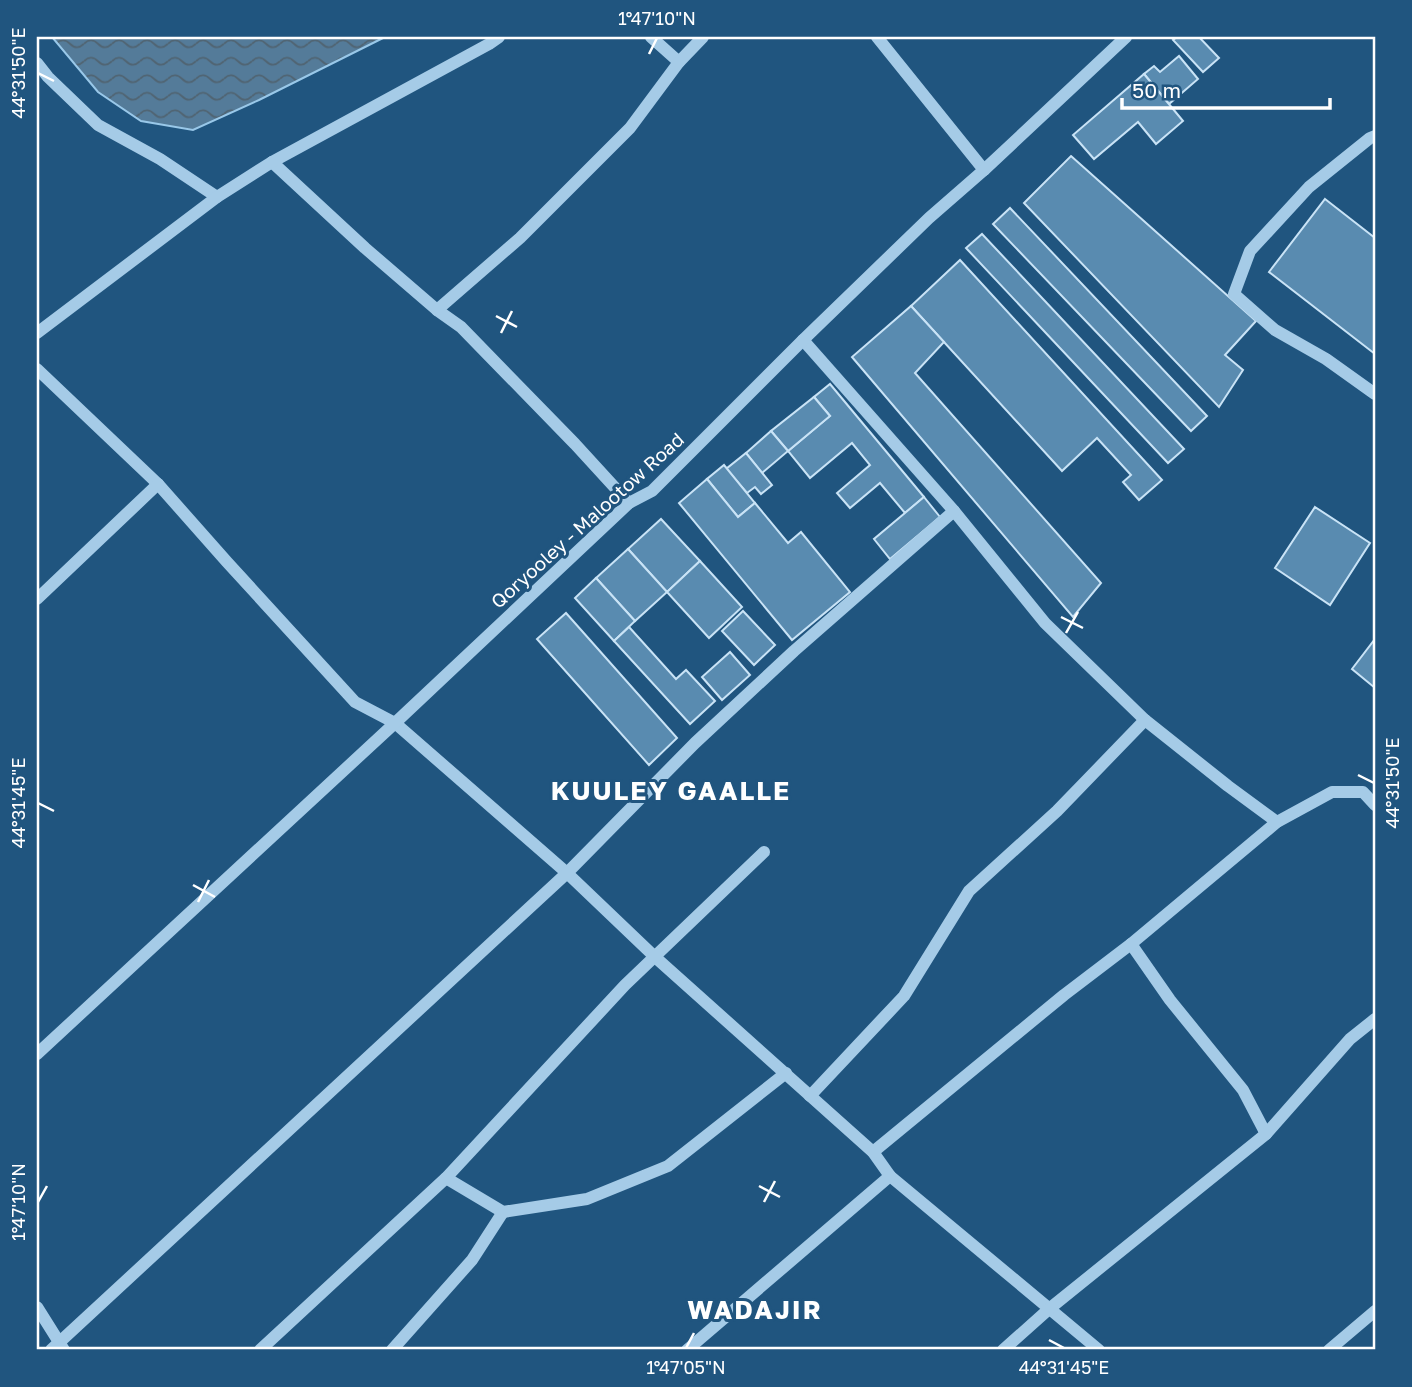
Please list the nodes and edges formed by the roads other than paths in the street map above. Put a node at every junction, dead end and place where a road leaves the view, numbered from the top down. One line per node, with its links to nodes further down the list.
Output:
1 (499, 37): 11 (street)
2 (651, 37): 6 (street)
3 (704, 37): 6 (street)
4 (877, 37): 12 (street)
5 (1126, 37): 12 (street, Qoryooley - Malootow Road)
6 (679, 62): 14 (street)
7 (37, 63): 8 (street)
8 (48, 78): 9 (street); 13 (street)
9 (37, 87)
10 (1375, 136): 18 (street)
11 (272, 162): 13 (street); 14 (street)
12 (984, 170): 16 (street, Qoryooley - Malootow Road)
13 (217, 197): 15 (street)
14 (437, 310): 20 (street)
15 (37, 333)
16 (803, 340): 20 (street, Qoryooley - Malootow Road); 21 (street)
17 (37, 369): 19 (street)
18 (1375, 394)
19 (158, 484): 22 (street); 24 (street)
20 (629, 503): 24 (street, Qoryooley - Malootow Road)
21 (954, 511): 23 (street); 28 (street)
22 (37, 598)
23 (1145, 720): 26 (street); 34 (street)
24 (396, 723): 28 (street); 32 (street, Qoryooley - Malootow Road)
25 (1375, 806): 26 (street)
26 (1277, 822): 29 (street)
27 (764, 852): 30 (street)
28 (567, 873): 30 (street); 44 (street)
29 (1131, 944): 35 (street); 36 (street)
30 (655, 957): 33 (street); 38 (street)
31 (1375, 1019): 35 (street)
32 (37, 1055)
33 (786, 1073): 34 (street); 39 (street)
34 (810, 1096): 36 (street)
35 (1266, 1133): 41 (street)
36 (873, 1152): 37 (street)
37 (890, 1176): 41 (street); 47 (street)
38 (446, 1178): 39 (street); 43 (street)
39 (503, 1212): 46 (street)
40 (37, 1307): 44 (street)
41 (1049, 1309): 48 (street); 49 (street)
42 (1375, 1311): 50 (street)
43 (275, 1346): 45 (street)
44 (58, 1348)
45 (260, 1350)
46 (392, 1350)
47 (687, 1350)
48 (1003, 1350)
49 (1099, 1350)
50 (1329, 1350)

